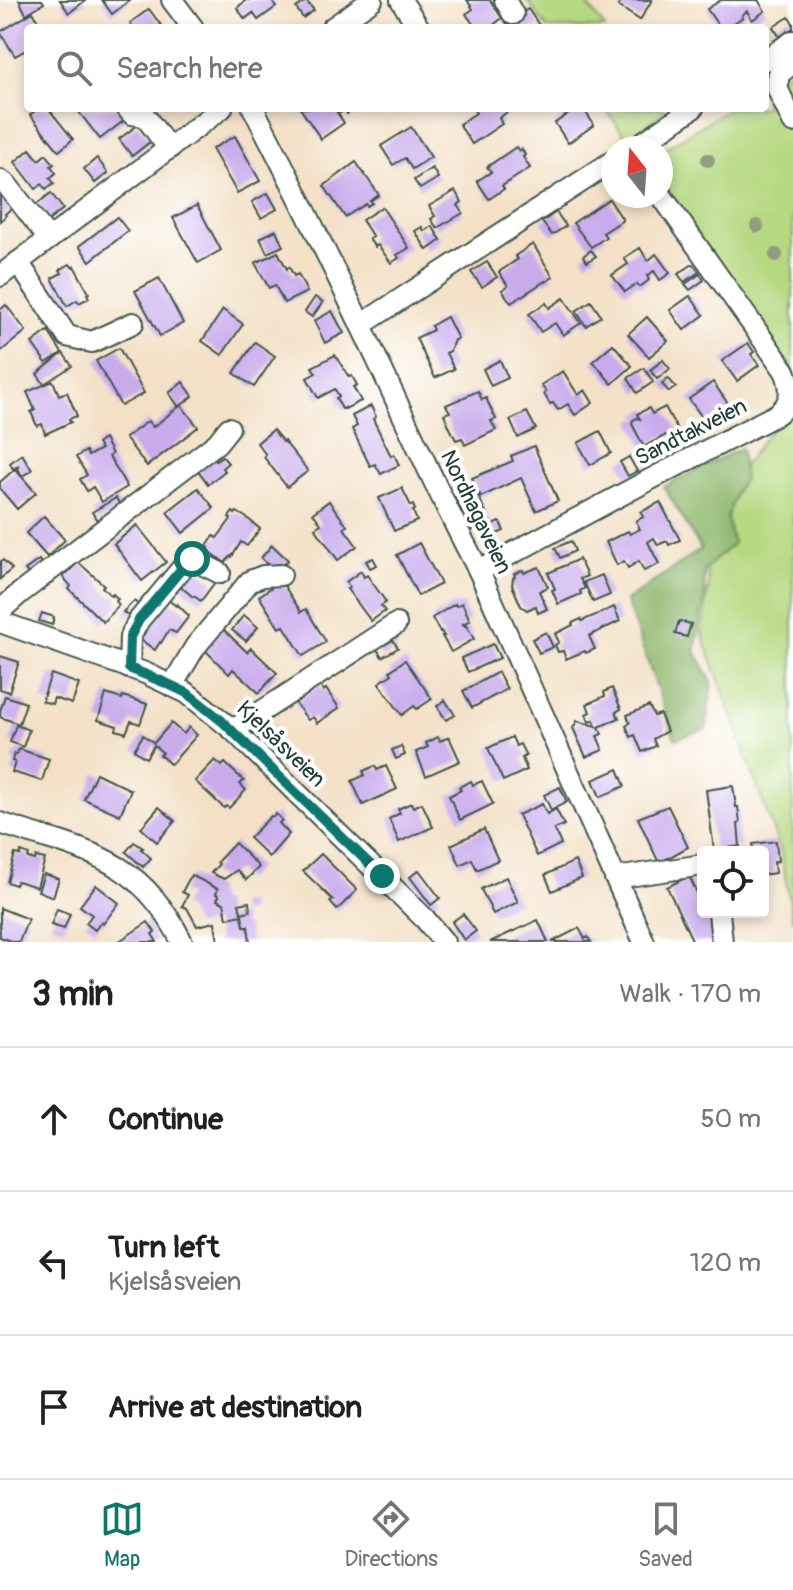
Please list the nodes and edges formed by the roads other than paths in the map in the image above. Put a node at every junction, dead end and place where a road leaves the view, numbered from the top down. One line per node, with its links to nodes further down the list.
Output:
1 (372, 0): 4 (street)
2 (401, 0): 6 (street)
3 (180, 3): 5 (street)
4 (340, 15)
5 (191, 24)
6 (416, 24)
7 (793, 41): 8 (street)
8 (769, 57)
9 (793, 63): 14 (street)
10 (130, 112): 16 (street)
11 (217, 112): 16 (street)
12 (255, 112): 24 (street, Nordhagaveien)
13 (687, 112): 15 (street)
14 (793, 122)
15 (652, 136)
16 (169, 149): 20 (street)
17 (601, 169): 24 (street)
18 (0, 180): 20 (street)
19 (670, 208): 26 (street, Sandtakveien)
20 (49, 239): 21 (street)
21 (18, 262): 22 (street); 23 (street)
22 (0, 276)
23 (133, 323)
24 (361, 325): 26 (street, Nordhagaveien)
25 (229, 428): 29 (street)
26 (479, 571): 37 (street, Nordhagaveien)
27 (220, 573): 32 (street)
28 (281, 575): 33 (street)
29 (0, 611)
30 (0, 622): 32 (street, Kjelsåsveien)
31 (396, 624): 34 (street)
32 (129, 668): 33 (street, Kjelsåsveien)
33 (172, 686): 34 (street, Kjelsåsveien)
34 (233, 730): 40 (street, Kjelsåsveien)
35 (0, 823): 39 (street)
36 (697, 866): 37 (street)
37 (615, 878): 41 (street, Nordhagaveien)
38 (720, 918): 42 (street)
39 (182, 942)
40 (444, 942)
41 (644, 942)
42 (722, 942)

